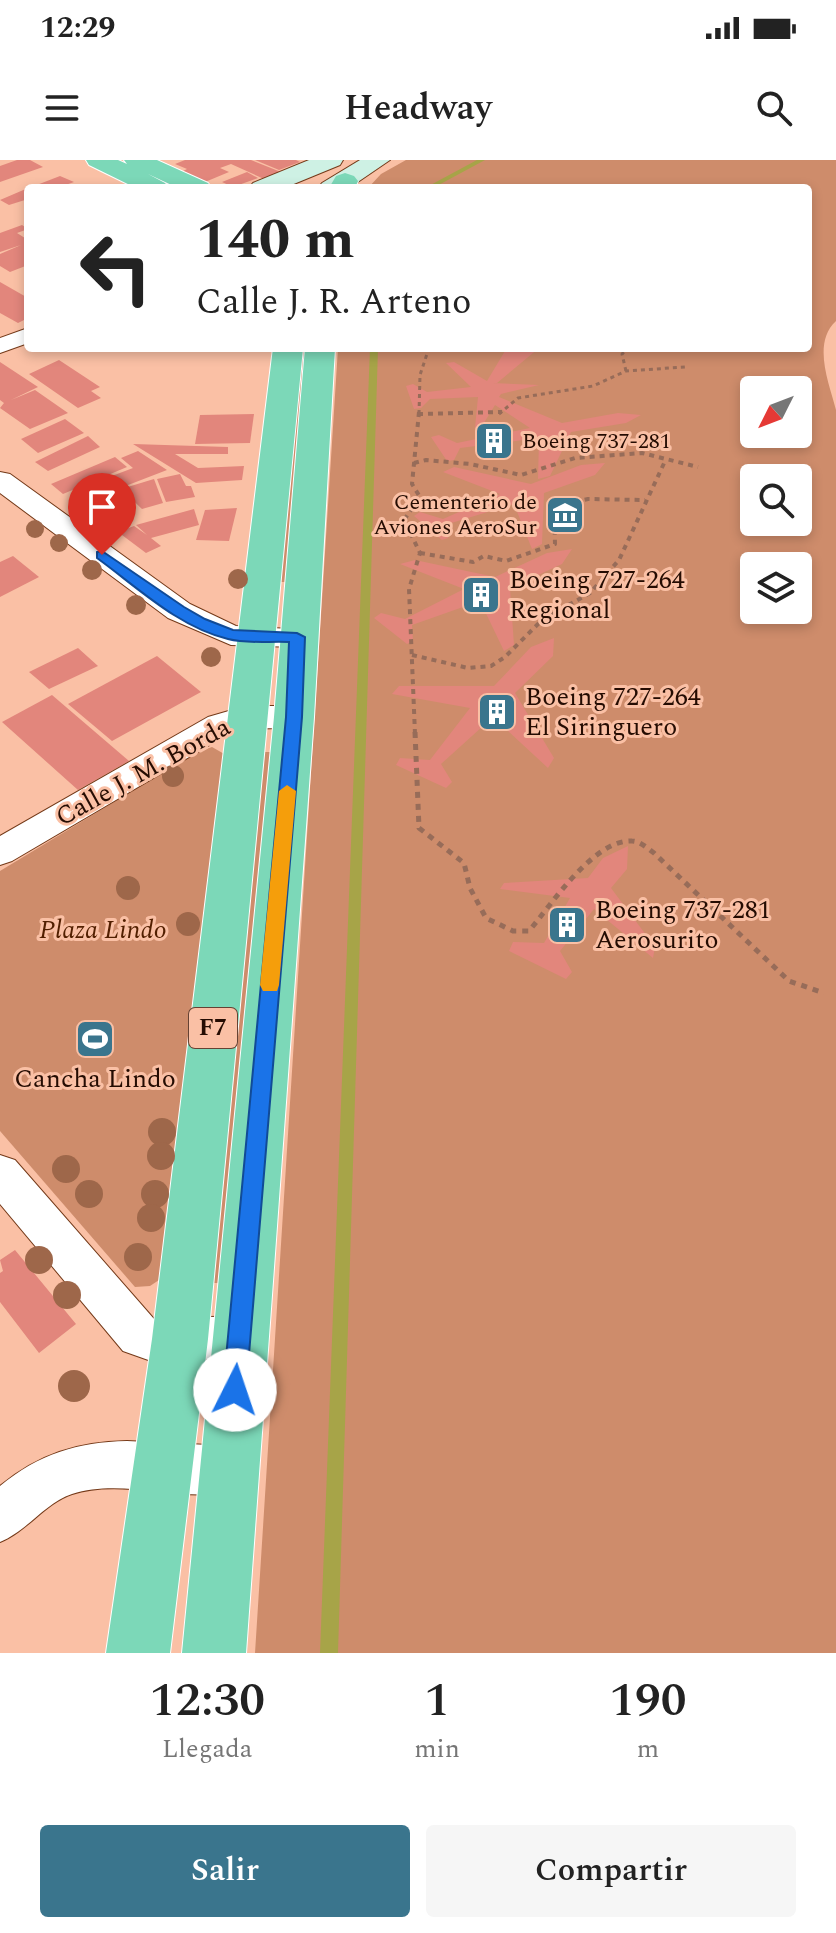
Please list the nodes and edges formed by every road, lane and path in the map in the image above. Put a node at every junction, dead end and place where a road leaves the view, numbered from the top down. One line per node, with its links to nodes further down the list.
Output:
1 (98, 160): 5 (highway)
2 (136, 160): 6 (highway)
3 (378, 160): 4 (main road)
4 (337, 179): 7 (main road)
5 (148, 184)
6 (190, 184)
7 (295, 184)
8 (24, 337): 9 (street)
9 (0, 346)
10 (288, 352): 23 (highway, F7)
11 (320, 352): 24 (highway, F7)
12 (428, 352): 16 (path)
13 (624, 352): 15 (path)
14 (685, 367): 15 (path)
15 (626, 371): 16 (path)
16 (418, 414): 18 (path)
17 (666, 459): 18 (path); 19 (path); 21 (path)
18 (414, 463): 22 (path)
19 (698, 467)
20 (0, 480): 23 (street)
21 (645, 500): 22 (path); 25 (path)
22 (420, 553): 25 (path)
23 (258, 637): 24 (street); 26 (highway, F7)
24 (297, 637): 27 (highway, F7)
25 (412, 655): 29 (path)
26 (246, 717): 27 (street, Calle J. M. Borda); 28 (street, Calle J. M. Borda); 32 (highway, F7)
27 (294, 717): 31 (highway, F7)
28 (0, 852)
29 (824, 993)
30 (0, 1173): 32 (street)
31 (239, 1337): 32 (street); 34 (highway, F7)
32 (180, 1339): 33 (highway, F7)
33 (163, 1468): 34 (street); 35 (street); 36 (highway, F7)
34 (229, 1470): 37 (highway, F7)
35 (0, 1518)
36 (138, 1653)
37 (214, 1653)

